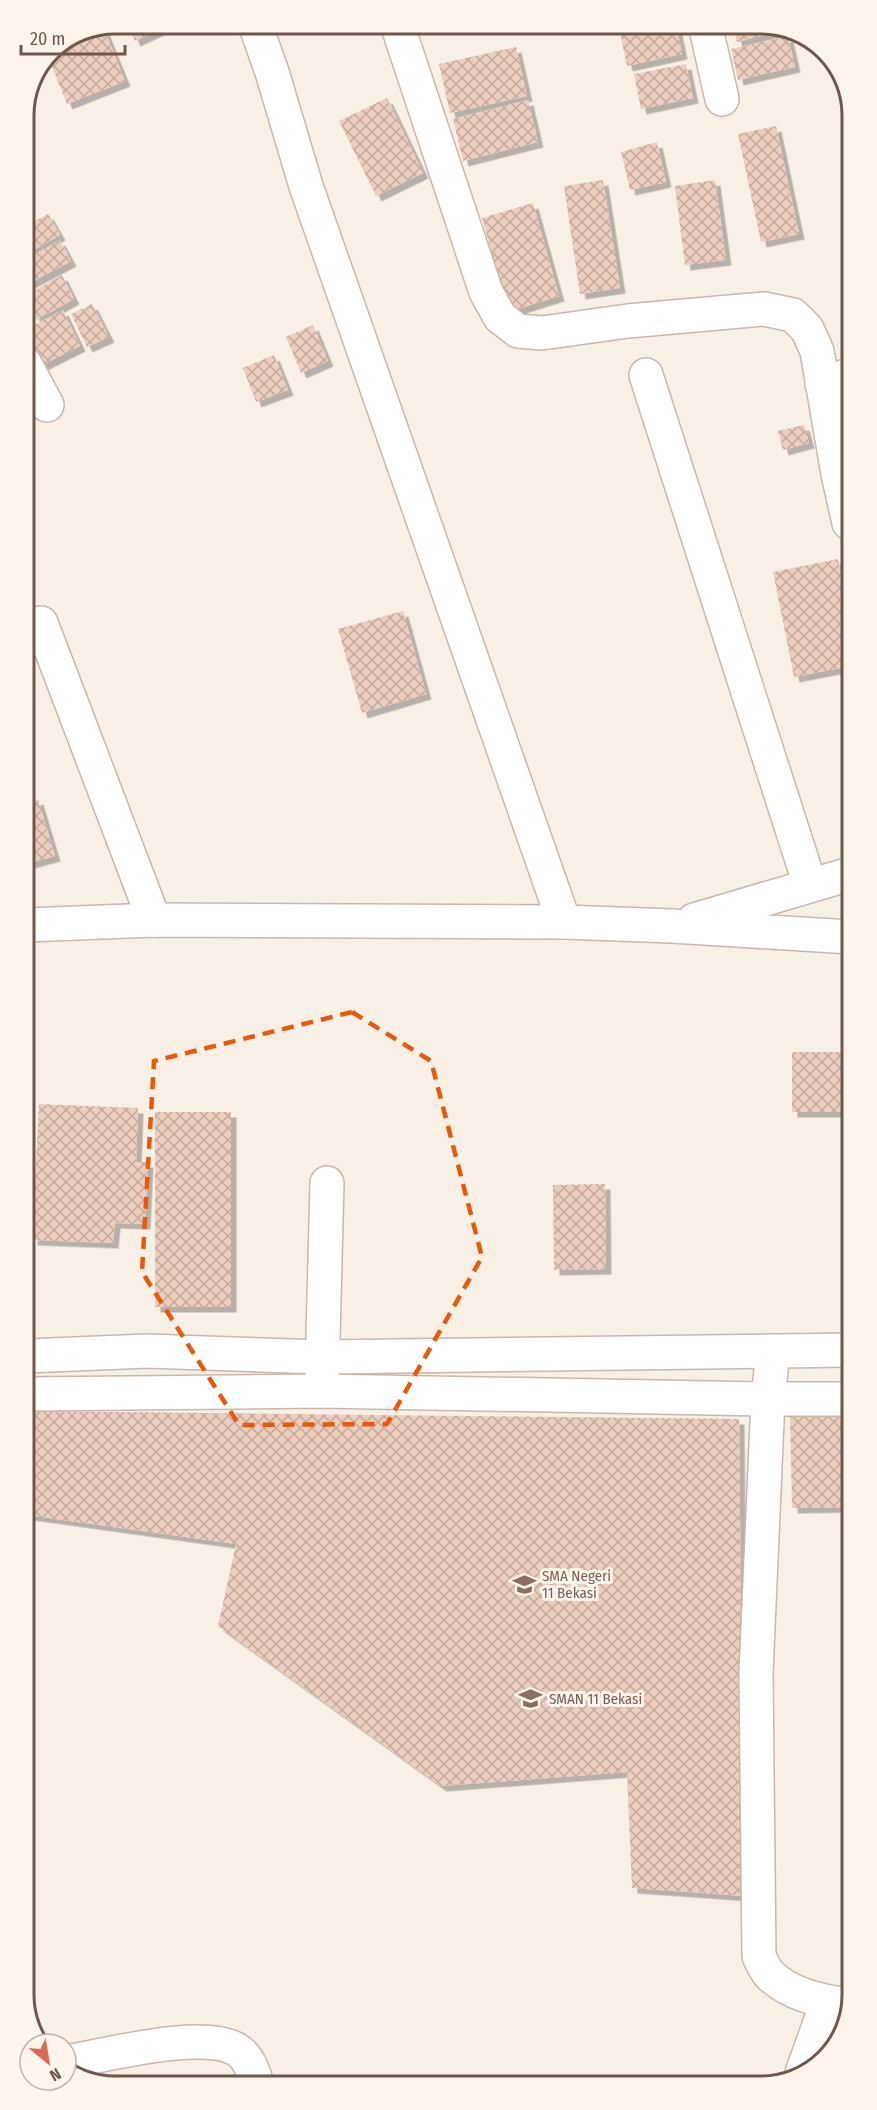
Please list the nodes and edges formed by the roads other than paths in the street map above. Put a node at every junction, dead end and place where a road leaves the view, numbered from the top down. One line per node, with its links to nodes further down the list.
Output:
1 (259, 35): 14 (street)
2 (401, 35): 6 (street)
3 (707, 35): 4 (street)
4 (722, 99)
5 (645, 375): 12 (street)
6 (836, 380): 9 (street)
7 (35, 383): 8 (street)
8 (47, 405)
9 (842, 492)
10 (41, 623): 13 (street)
11 (842, 876): 12 (street)
12 (810, 885): 16 (street)
13 (154, 920): 14 (street); 15 (street)
14 (564, 922): 16 (street)
15 (35, 925)
16 (672, 926): 17 (street)
17 (842, 937)
18 (327, 1183): 22 (street)
19 (842, 1350): 20 (street)
20 (773, 1351): 22 (street); 26 (street)
21 (35, 1356): 22 (street)
22 (322, 1357): 23 (street)
23 (321, 1391): 24 (street); 26 (street)
24 (35, 1394)
25 (842, 1398): 26 (street)
26 (768, 1399): 27 (street)
27 (838, 2004): 29 (street)
28 (78, 2060): 30 (street)
29 (808, 2061)
30 (254, 2075)

